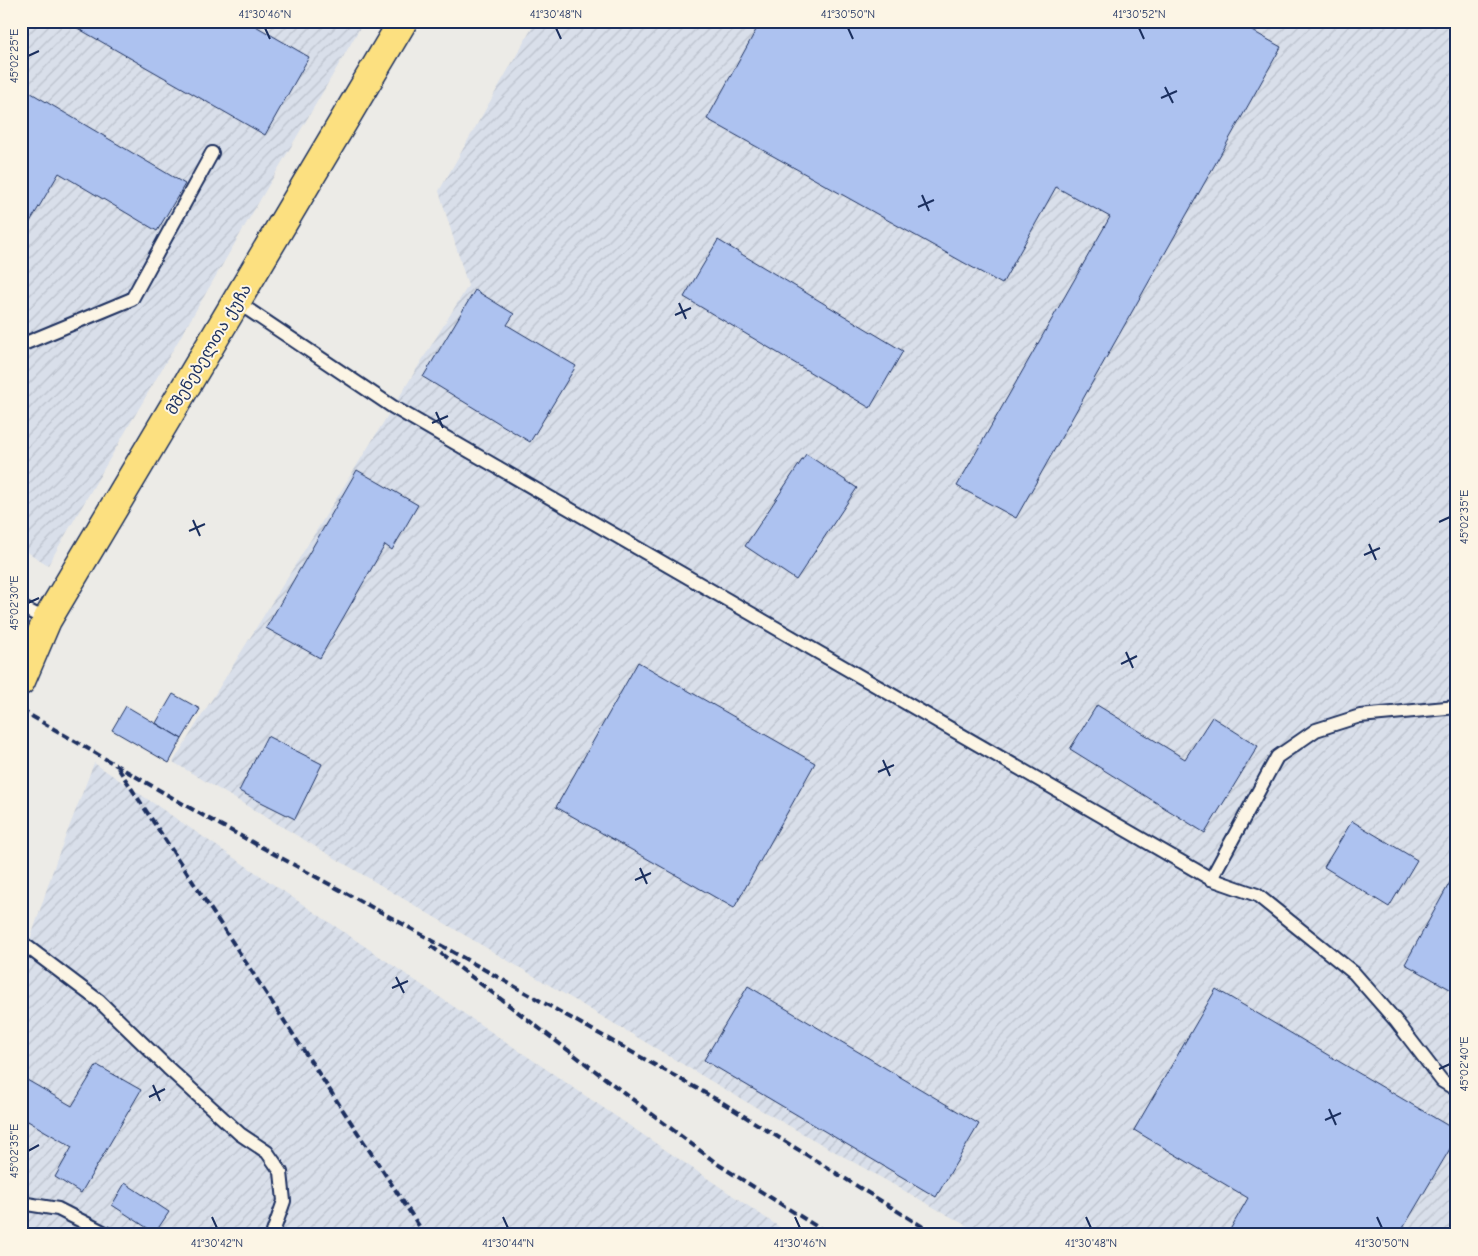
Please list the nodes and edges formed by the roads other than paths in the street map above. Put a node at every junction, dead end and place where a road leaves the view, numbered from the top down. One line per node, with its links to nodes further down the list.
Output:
1 (403, 21): 3 (main road, მშენებელთა ქუჩა)
2 (212, 153): 4 (lane)
3 (237, 302): 6 (main road, მშენებელთა ქუჩა); 9 (lane)
4 (21, 345)
5 (21, 607): 6 (lane)
6 (47, 620): 7 (main road, მშენებელთა ქუჩა)
7 (21, 681)
8 (1457, 707): 9 (lane)
9 (1212, 879): 11 (lane)
10 (21, 942): 14 (lane)
11 (1457, 1090)
12 (21, 1202): 13 (lane)
13 (108, 1235)
14 (272, 1235)

